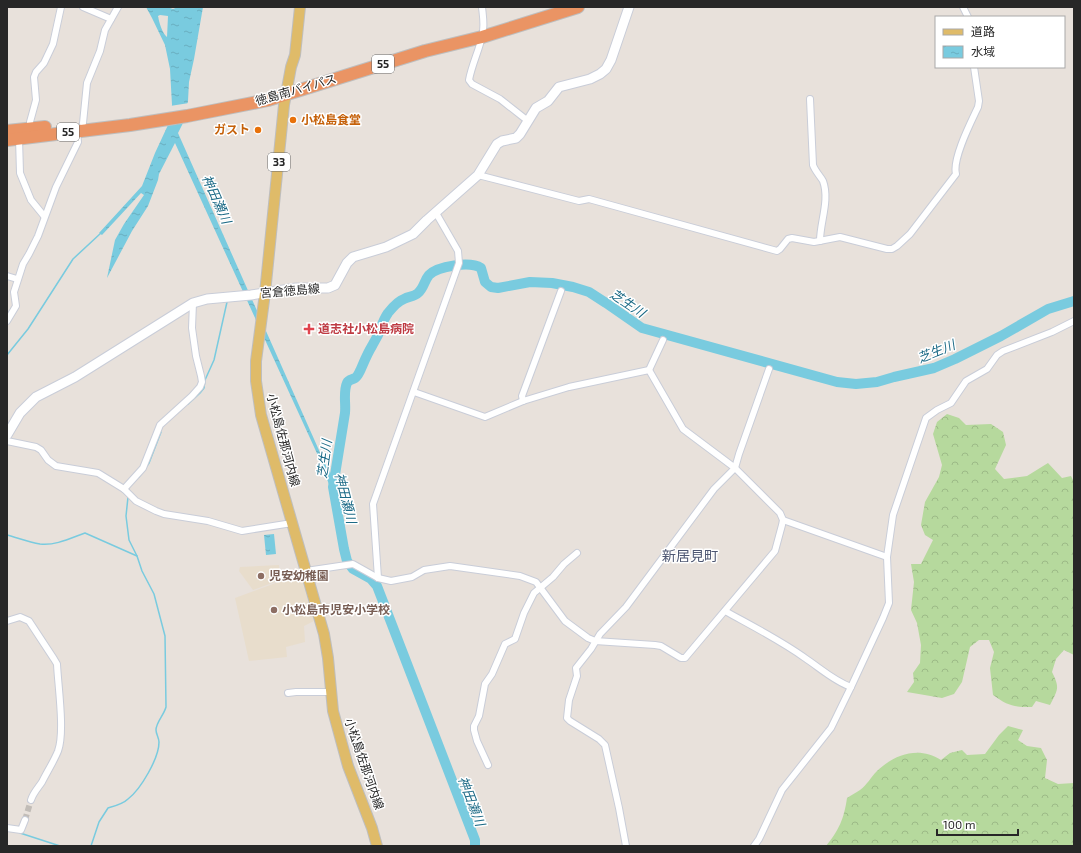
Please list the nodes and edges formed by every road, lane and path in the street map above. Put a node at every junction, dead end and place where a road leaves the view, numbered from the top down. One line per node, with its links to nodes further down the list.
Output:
1 (61, 7): 19 (street)
2 (83, 7): 11 (street)
3 (118, 7): 11 (street)
4 (300, 7): 14 (main road, 小松島佐那河内線 / 33)
5 (482, 7): 12 (street)
6 (552, 7): 12 (highway, 徳島南バイパス / 55)
7 (578, 7): 12 (highway, 徳島南バイパス / 55)
8 (629, 7): 16 (main road, 宮倉徳島線)
9 (963, 7): 10 (street)
10 (968, 16)
11 (111, 19): 17 (street)
12 (483, 32): 14 (highway, 徳島南バイパス / 55); 16 (street)
13 (974, 68): 24 (street)
14 (288, 90): 17 (highway, 徳島南バイパス / 55); 28 (main road, 小松島佐那河内線 / 33)
15 (810, 99): 24 (street)
16 (528, 121): 21 (main road, 宮倉徳島線)
17 (80, 127): 19 (highway, 徳島南バイパス / 55); 23 (street)
18 (7, 131): 19 (highway, 徳島南バイパス / 55)
19 (30, 132): 20 (highway, 徳島南バイパス / 55)
20 (13, 139): 23 (street)
21 (478, 175): 22 (main road, 宮倉徳島線); 24 (street)
22 (436, 213): 28 (main road, 宮倉徳島線); 35 (street)
23 (44, 216): 26 (street)
24 (820, 241)
25 (7, 276): 26 (street)
26 (17, 279): 30 (street)
27 (561, 291): 36 (street)
28 (265, 293): 29 (main road, 宮倉徳島線); 42 (main road, 小松島佐那河内線 / 33)
29 (193, 303): 37 (main road, 宮倉徳島線); 40 (street)
30 (7, 321)
31 (1074, 321): 44 (street)
32 (663, 340): 34 (street)
33 (769, 369): 39 (street)
34 (649, 370): 36 (street); 39 (street)
35 (414, 392): 36 (street); 46 (street)
36 (524, 401)
37 (7, 434)
38 (7, 440): 40 (street)
39 (735, 468): 41 (street); 50 (street)
40 (124, 490): 42 (street)
41 (783, 520): 44 (street); 48 (street)
42 (292, 523): 45 (main road, 小松島佐那河内線 / 33)
43 (577, 553): 47 (street)
44 (888, 557): 51 (street)
45 (306, 571): 46 (street); 52 (main road, 小松島佐那河内線 / 33)
46 (378, 578): 47 (street)
47 (540, 587): 50 (street); 54 (street)
48 (725, 611): 50 (street); 51 (street)
49 (7, 621): 55 (street)
50 (596, 641): 59 (street)
51 (851, 687): 60 (street)
52 (330, 692): 53 (street); 58 (main road, 小松島佐那河内線 / 33)
53 (288, 693)
54 (488, 765)
55 (31, 800)
56 (25, 820): 57 (street)
57 (7, 828)
58 (377, 846)
59 (626, 846)
60 (754, 846)

